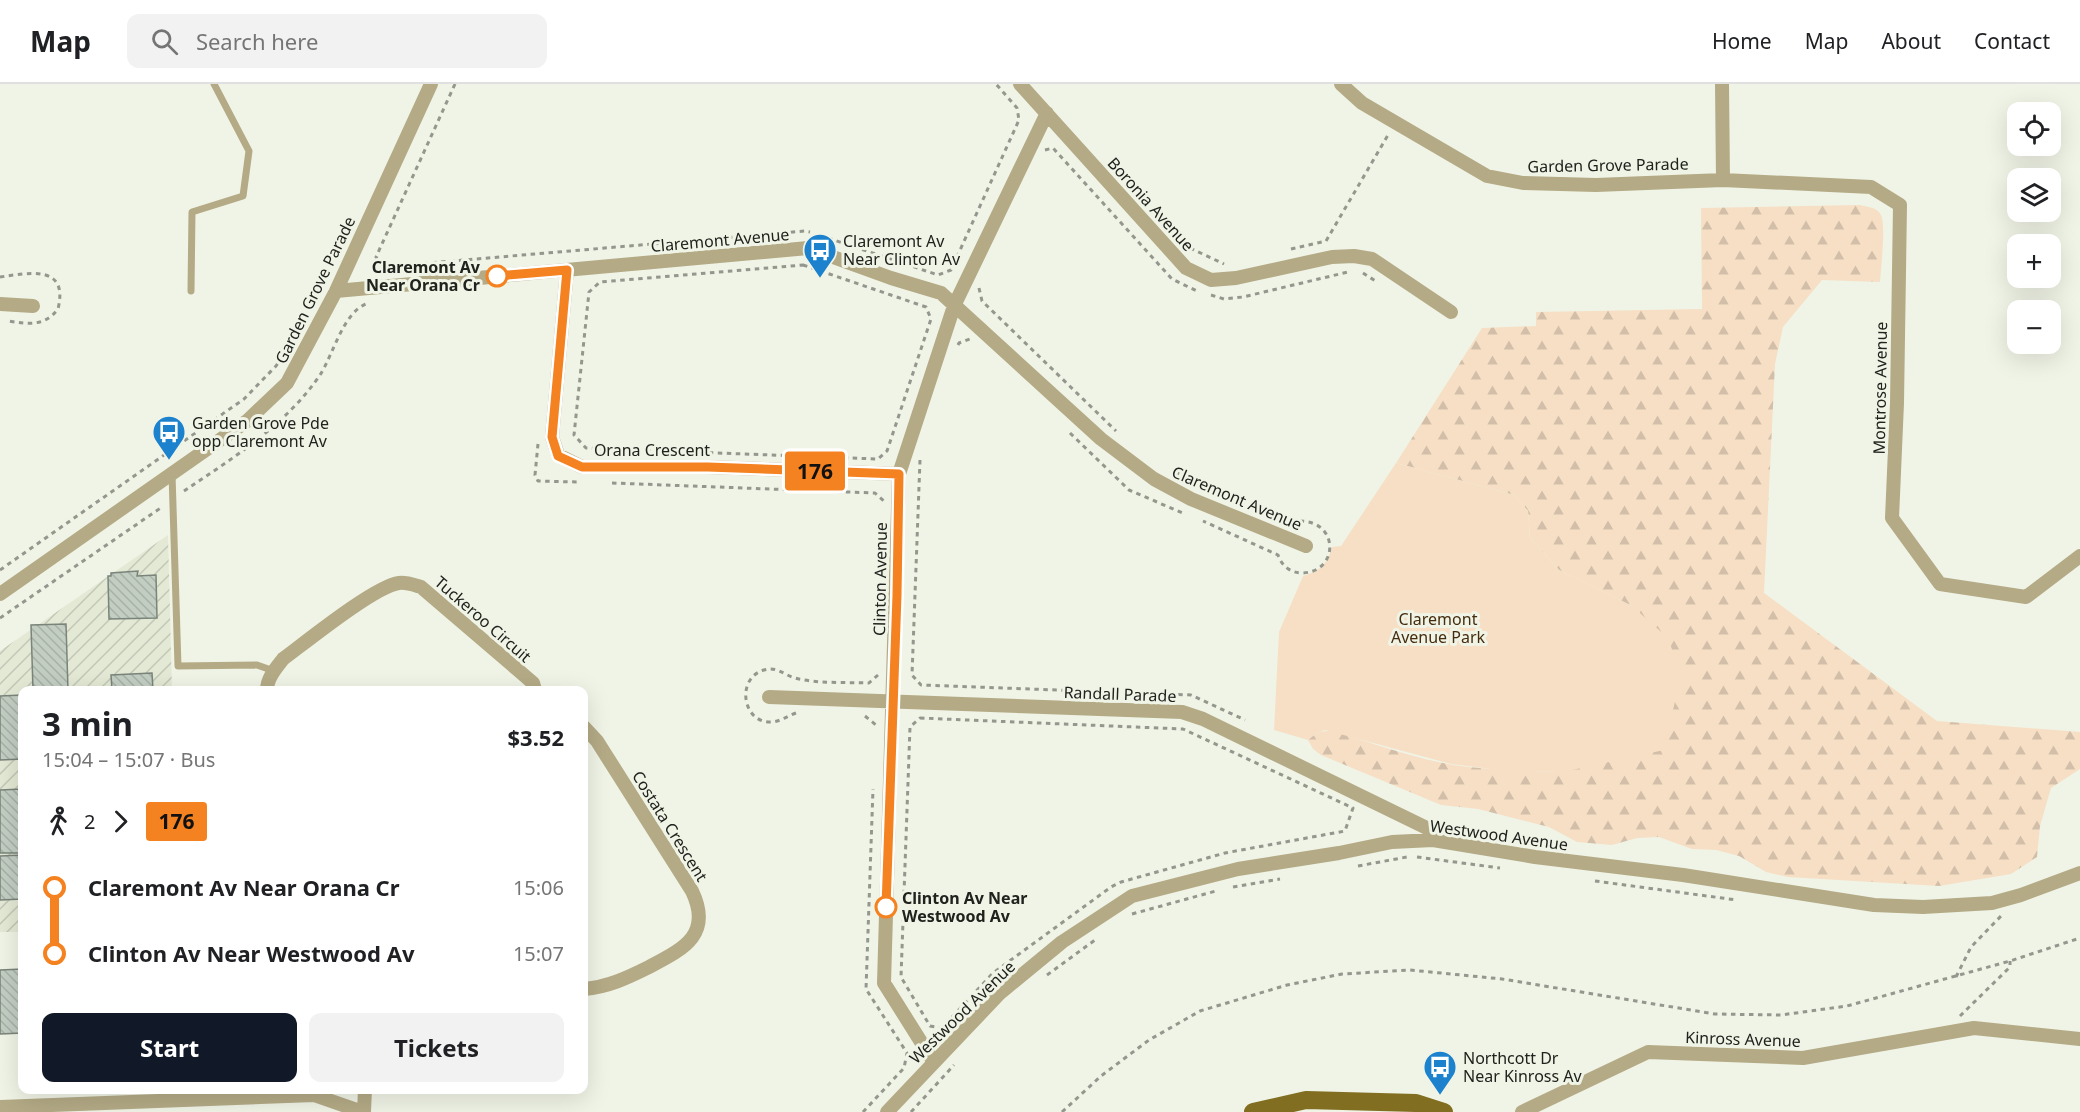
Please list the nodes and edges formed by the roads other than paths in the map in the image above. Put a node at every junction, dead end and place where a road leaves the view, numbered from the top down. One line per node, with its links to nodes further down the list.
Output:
1 (214, 84): 9 (lane)
2 (431, 84): 10 (street, Garden Grove Parade)
3 (1020, 84): 6 (street, Boronia Avenue)
4 (1341, 84): 7 (street, Garden Grove Parade)
5 (1722, 84): 7 (street)
6 (1047, 113): 13 (street, Clinton Avenue); 14 (street, Boronia Avenue)
7 (1723, 180): 18 (street, Montrose Avenue)
8 (567, 270): 10 (street, Claremont Avenue); 13 (street, Claremont Avenue); 16 (street, Orana Crescent)
9 (191, 291)
10 (336, 291): 15 (street, Garden Grove Parade)
11 (0, 304): 12 (street)
12 (33, 306)
13 (954, 306): 16 (street, Clinton Avenue); 17 (street, Claremont Avenue)
14 (1451, 312)
15 (172, 473): 19 (street, Garden Grove Parade); 20 (lane)
16 (899, 474): 24 (street, Clinton Avenue)
17 (1306, 546)
18 (2080, 556)
19 (0, 594)
20 (274, 671): 21 (street, Tuckeroo Circuit); 22 (street, Tuckeroo Circuit)
21 (267, 686)
22 (533, 686)
23 (769, 697): 24 (street, Randall Parade)
24 (893, 703): 26 (street, Randall Parade); 30 (street, Clinton Avenue)
25 (588, 731): 28 (street, Costata Crescent)
26 (1432, 840): 27 (street, Westwood Avenue); 30 (street, Westwood Avenue)
27 (2080, 873)
28 (588, 989)
29 (2080, 1039): 39 (street, Kinross Avenue)
30 (933, 1061): 36 (street, Westwood Avenue)
31 (365, 1094): 35 (street)
32 (163, 1106): 33 (street); 34 (street)
33 (0, 1107)
34 (341, 1107): 35 (street)
35 (364, 1112)
36 (887, 1112)
37 (1253, 1112): 38 (main road)
38 (1444, 1112)
39 (1522, 1112)

